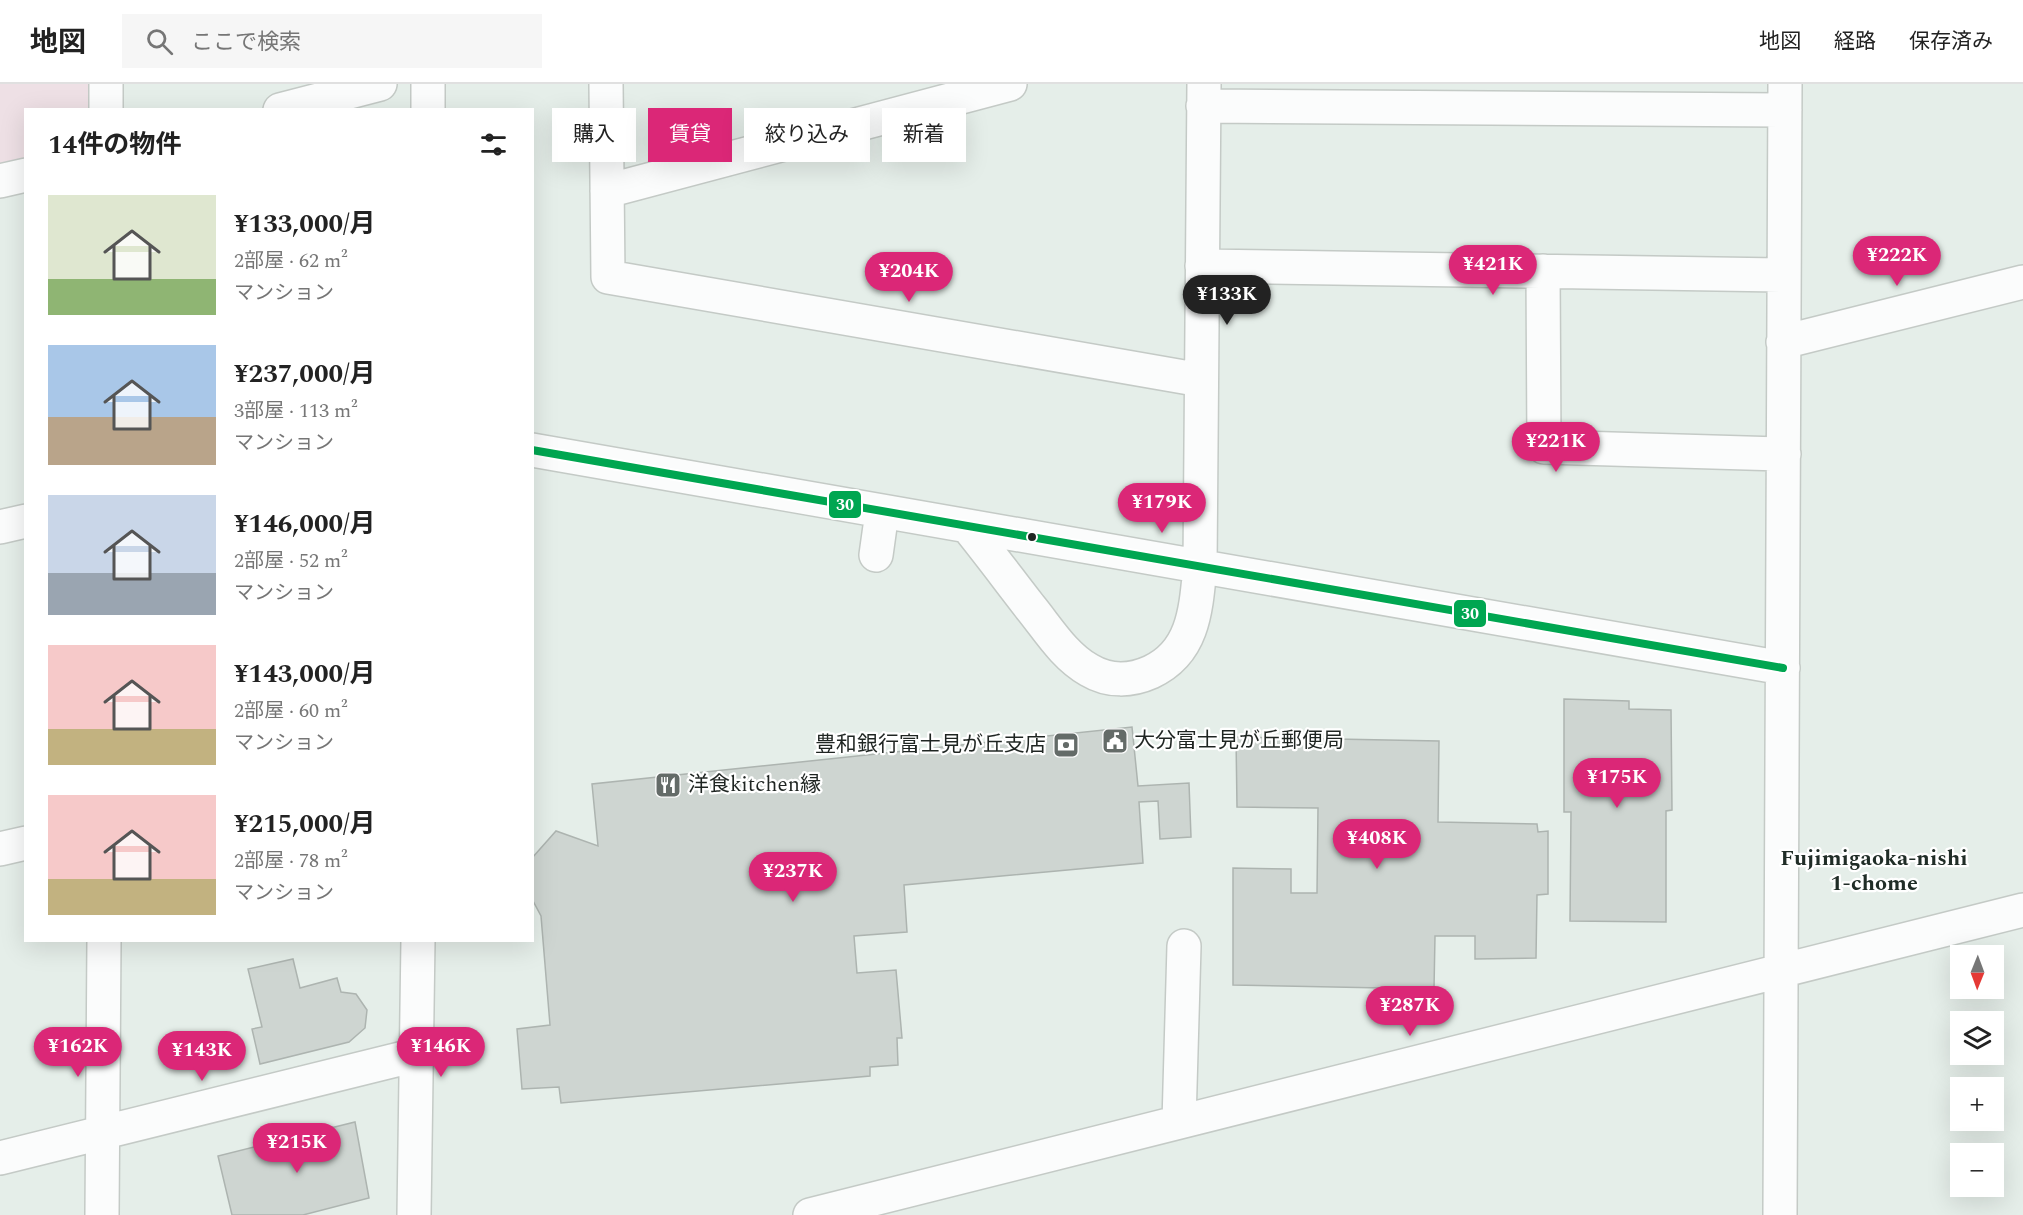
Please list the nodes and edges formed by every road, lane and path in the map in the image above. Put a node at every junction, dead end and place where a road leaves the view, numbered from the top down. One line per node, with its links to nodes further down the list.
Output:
1 (106, 84): 8 (street)
2 (380, 84): 9 (street)
3 (428, 84): 10 (street)
4 (606, 84): 13 (street)
5 (1010, 84): 13 (street)
6 (1204, 95): 7 (street); 14 (street)
7 (1785, 97): 16 (street)
8 (106, 108)
9 (288, 108)
10 (428, 108)
11 (24, 175): 12 (street)
12 (0, 181)
13 (607, 191): 19 (street)
14 (1202, 266): 15 (street); 19 (street)
15 (1543, 271): 16 (street); 21 (street)
16 (1784, 275): 18 (street)
17 (2023, 282): 18 (street)
18 (1783, 342): 21 (street)
19 (1201, 380): 27 (street)
20 (534, 450): 22 (street)
21 (1784, 453): 28 (street)
22 (882, 512): 25 (street); 26 (street)
23 (24, 521): 24 (street)
24 (0, 527)
25 (968, 527): 27 (street); 27 (street)
26 (876, 555)
27 (1200, 566): 28 (street)
28 (1783, 668): 35 (street)
29 (24, 843): 30 (street)
30 (0, 849)
31 (2023, 910): 35 (street)
32 (104, 942): 38 (street)
33 (418, 942): 36 (street)
34 (1184, 946): 37 (street)
35 (1780, 971): 37 (street); 43 (street)
36 (416, 1055): 38 (street); 41 (street)
37 (1179, 1122): 42 (street)
38 (103, 1132): 39 (street); 40 (street)
39 (0, 1158)
40 (102, 1215)
41 (414, 1215)
42 (810, 1215)
43 (1780, 1215)

